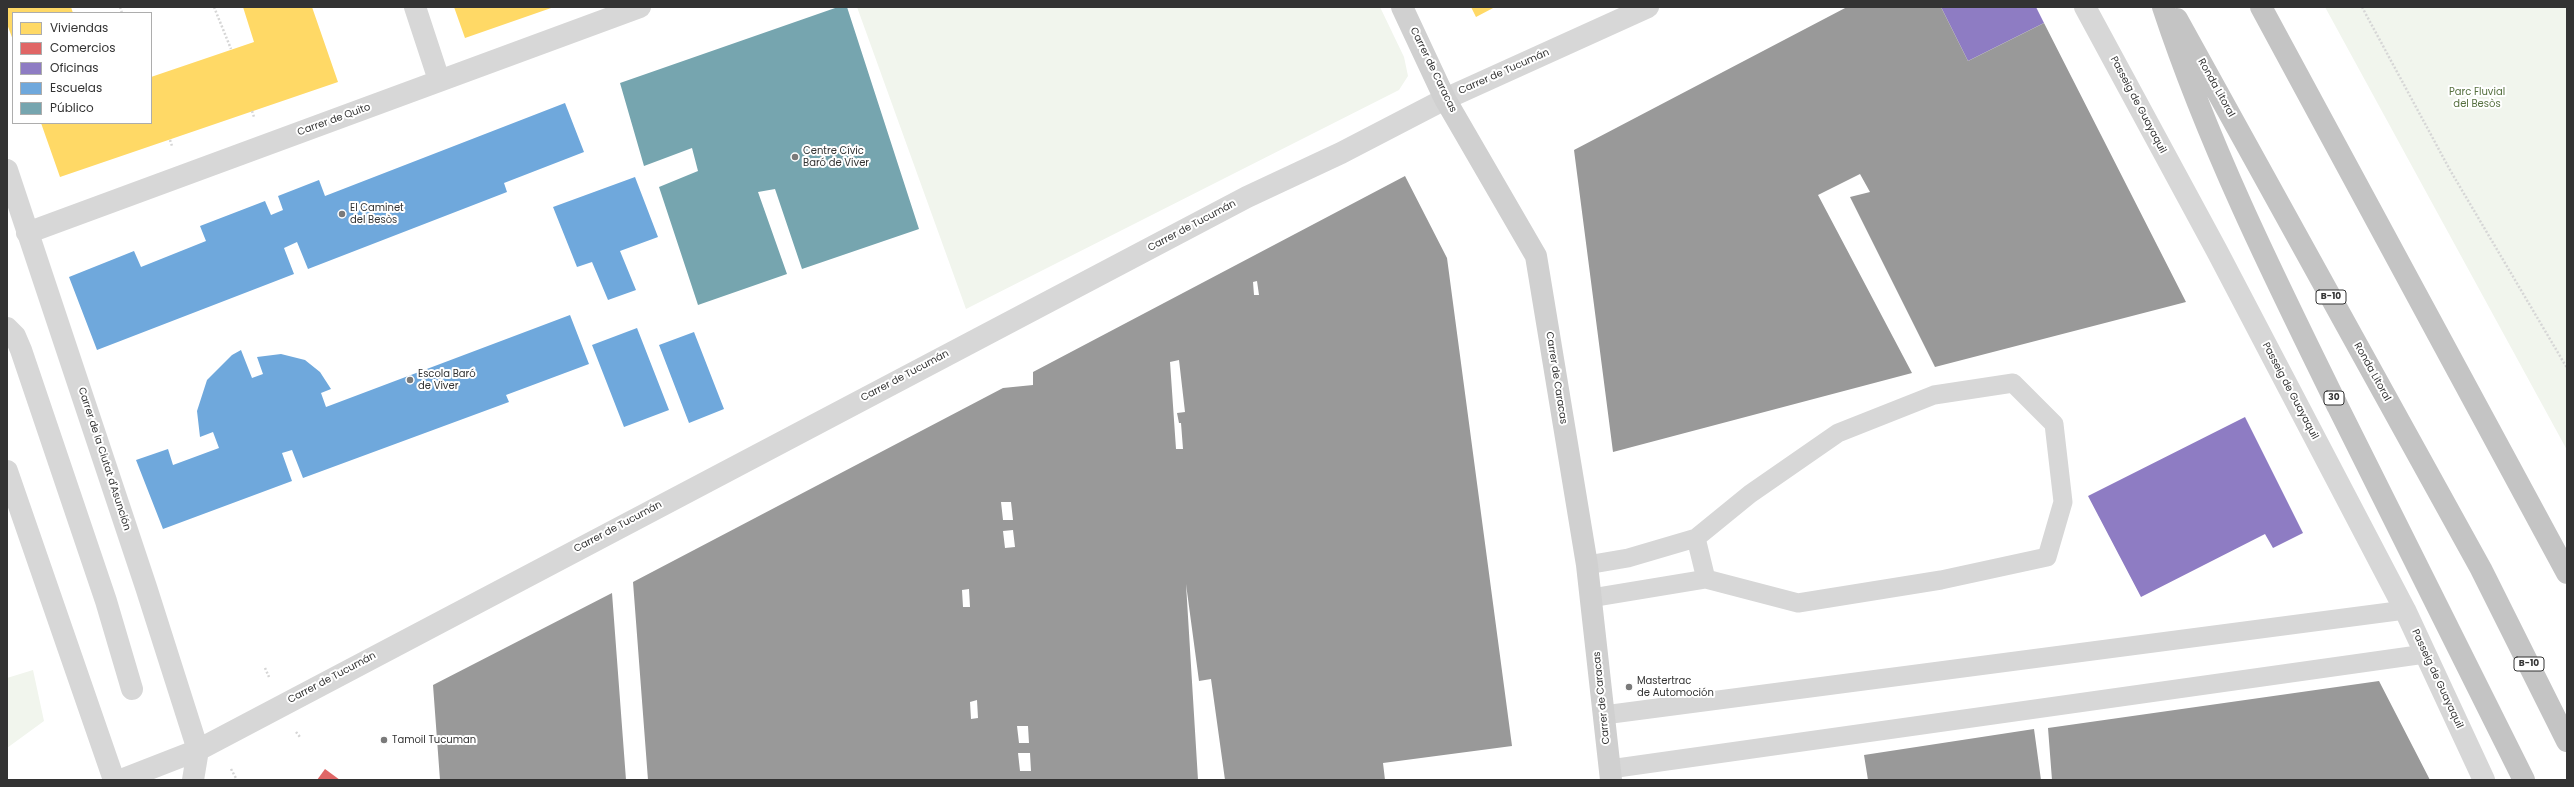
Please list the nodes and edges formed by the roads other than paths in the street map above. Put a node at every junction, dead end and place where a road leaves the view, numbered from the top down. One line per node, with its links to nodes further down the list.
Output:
1 (415, 7): 9 (street)
2 (640, 7): 9 (street, Carrer de Quito)
3 (1402, 7): 10 (street, Carrer de Caracas)
4 (1648, 7): 10 (street, Carrer de Tucumán)
5 (2085, 7): 20 (street, Passeig de Guayaquil)
6 (2163, 7): 31 (highway, 30)
7 (2171, 7): 24 (highway, Ronda Litoral / B-10)
8 (2261, 7): 17 (highway)
9 (439, 80): 12 (street, Carrer de Quito)
10 (1445, 99): 16 (street, Carrer de Caracas); 25 (street, Carrer de Tucumán)
11 (7, 170): 12 (street, Carrer de la Ciutat d'Asunción)
12 (27, 232): 25 (street, Carrer de la Ciutat d'Asunción)
13 (7, 328): 22 (street)
14 (7, 471): 27 (street)
15 (1696, 538): 16 (lane); 18 (lane); 18 (lane)
16 (1588, 565): 19 (street, Carrer de Caracas)
17 (2567, 574)
18 (1706, 579): 19 (lane)
19 (1591, 598): 23 (street, Carrer de Caracas)
20 (2405, 610): 21 (street, Passeig de Guayaquil); 23 (lane)
21 (2425, 654): 26 (lane); 30 (street, Passeig de Guayaquil)
22 (132, 689)
23 (1604, 715): 26 (street, Carrer de Caracas)
24 (2567, 741)
25 (198, 750): 28 (street, Carrer de Tucumán); 29 (street)
26 (1610, 775)
27 (114, 780)
28 (121, 780)
29 (193, 780)
30 (2484, 780)
31 (2524, 780)

